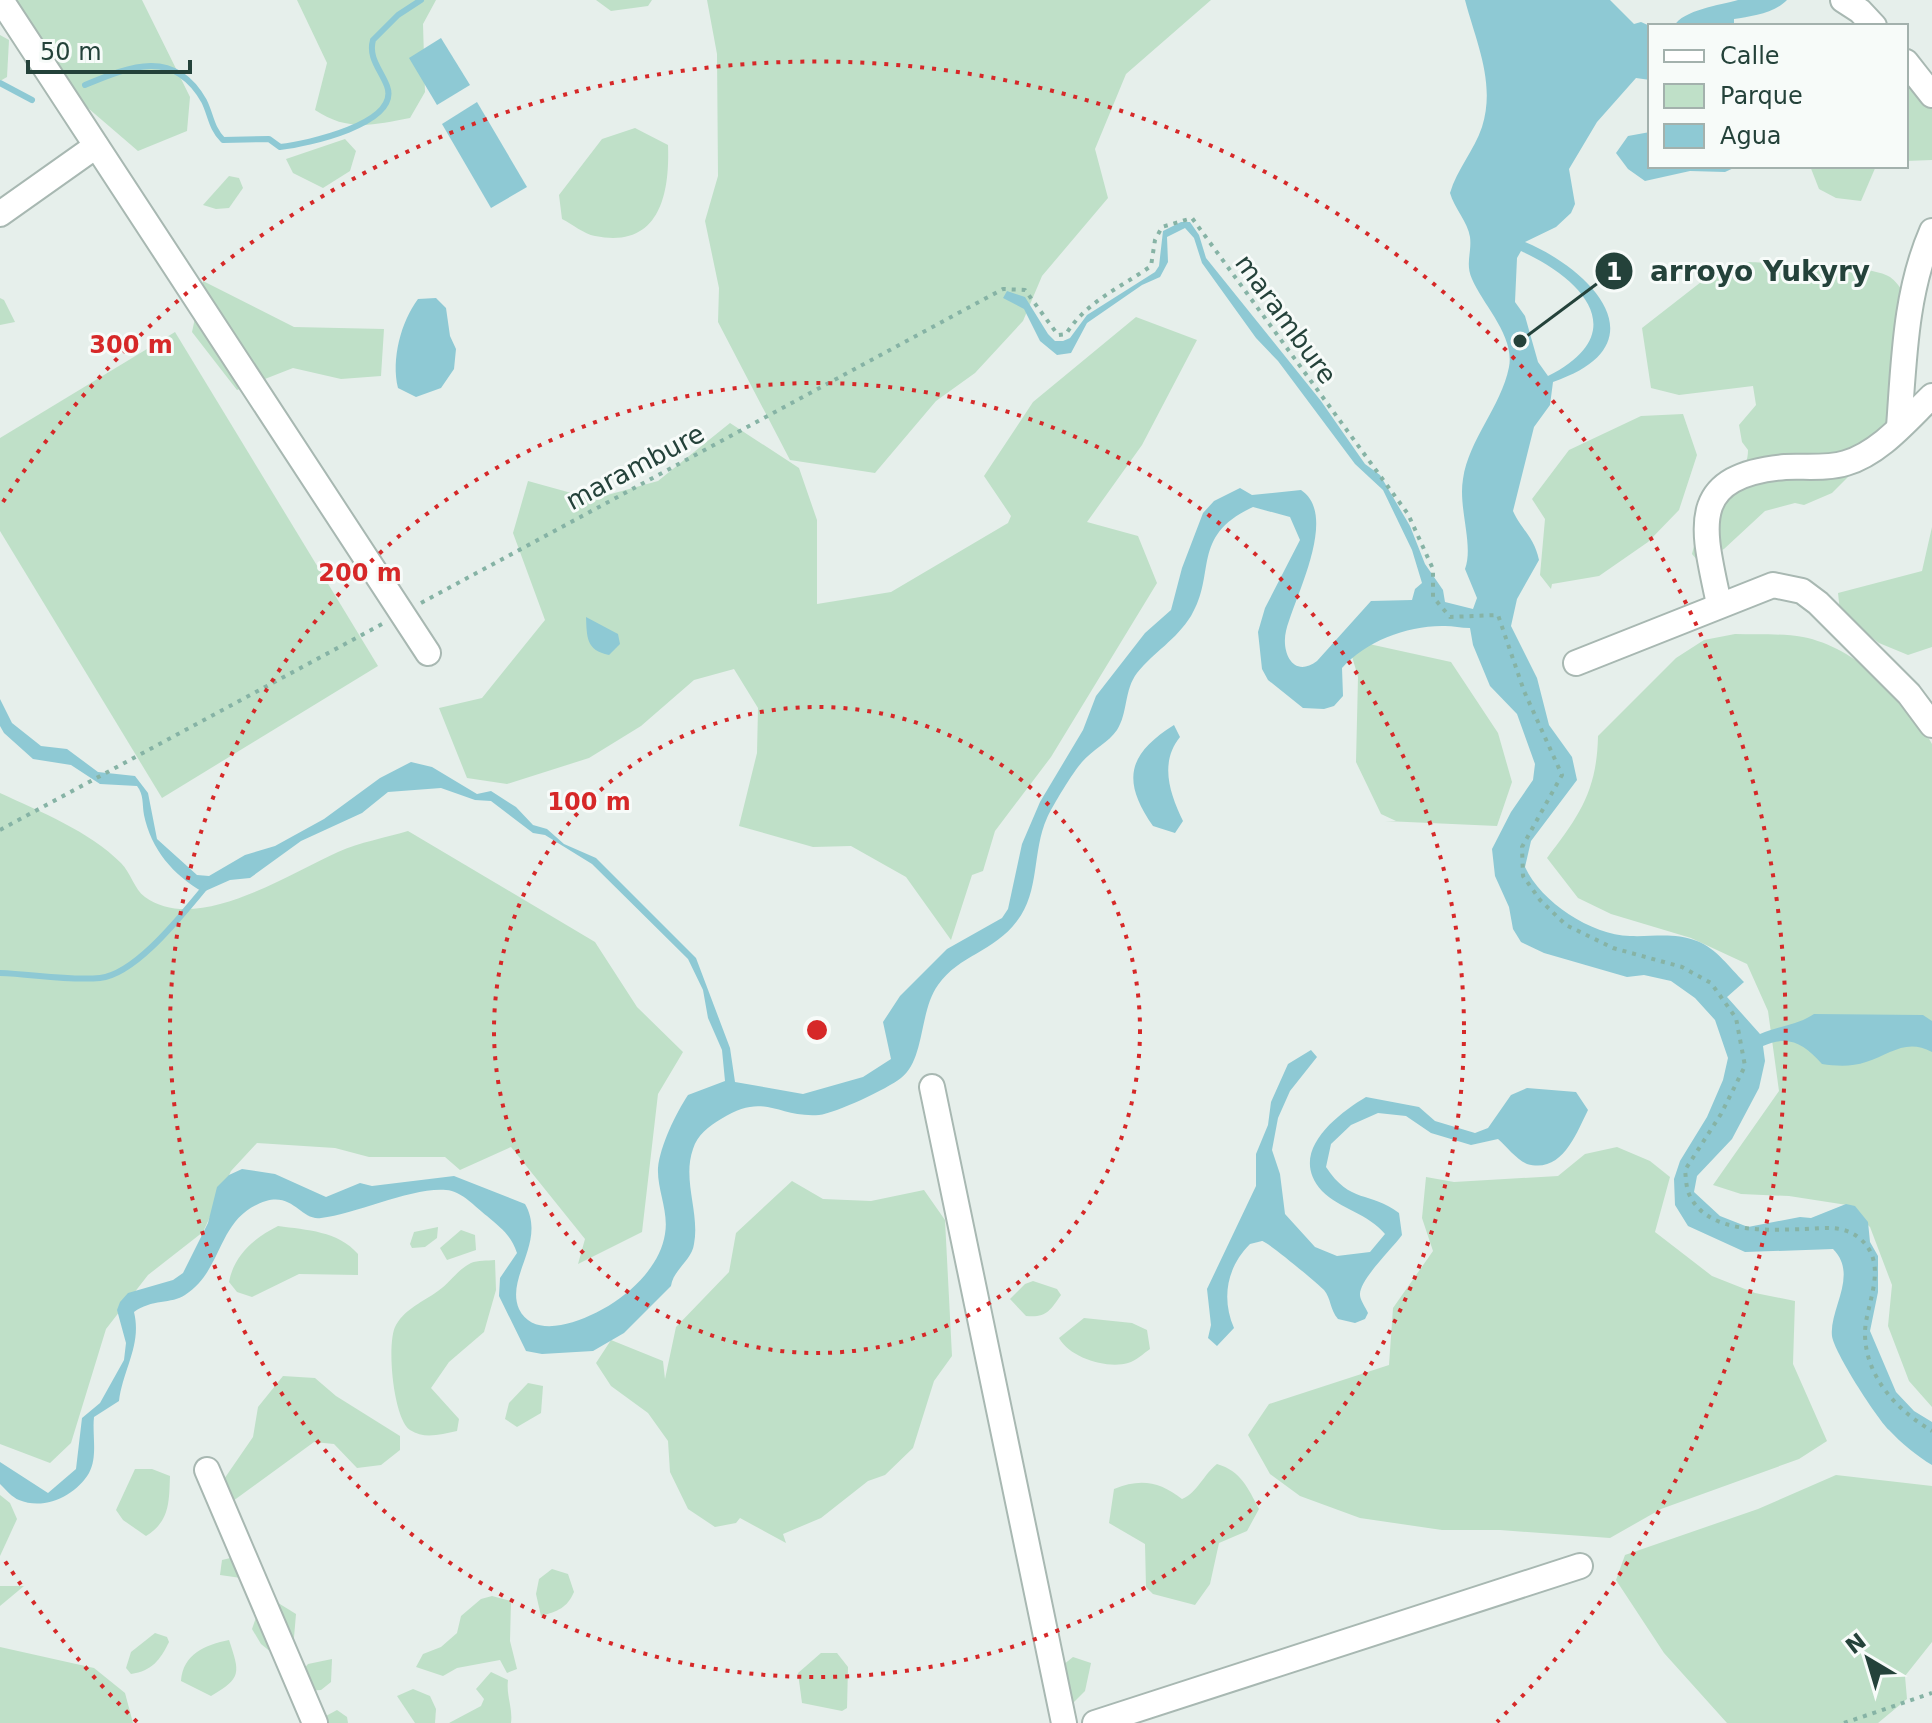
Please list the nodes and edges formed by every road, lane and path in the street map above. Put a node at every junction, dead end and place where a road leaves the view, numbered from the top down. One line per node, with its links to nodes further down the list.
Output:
1 (1, 0): 6 (street)
2 (1843, 0): 3 (street)
3 (1872, 24)
4 (1908, 65): 5 (street)
5 (1932, 95)
6 (96, 146): 7 (street); 14 (street)
7 (0, 214)
8 (1932, 231): 10 (street)
9 (1932, 396): 10 (street)
10 (1899, 427): 12 (street)
11 (418, 604): 19 (path, marambure)
12 (1719, 604): 15 (street); 16 (street)
13 (390, 619): 17 (path)
14 (428, 653)
15 (1576, 663)
16 (1932, 725)
17 (0, 830)
18 (932, 1087): 24 (street)
19 (1932, 1431)
20 (207, 1470): 23 (street)
21 (1580, 1566): 25 (street)
22 (1932, 1693): 26 (path)
23 (315, 1723)
24 (1064, 1723)
25 (1095, 1723)
26 (1844, 1723)

